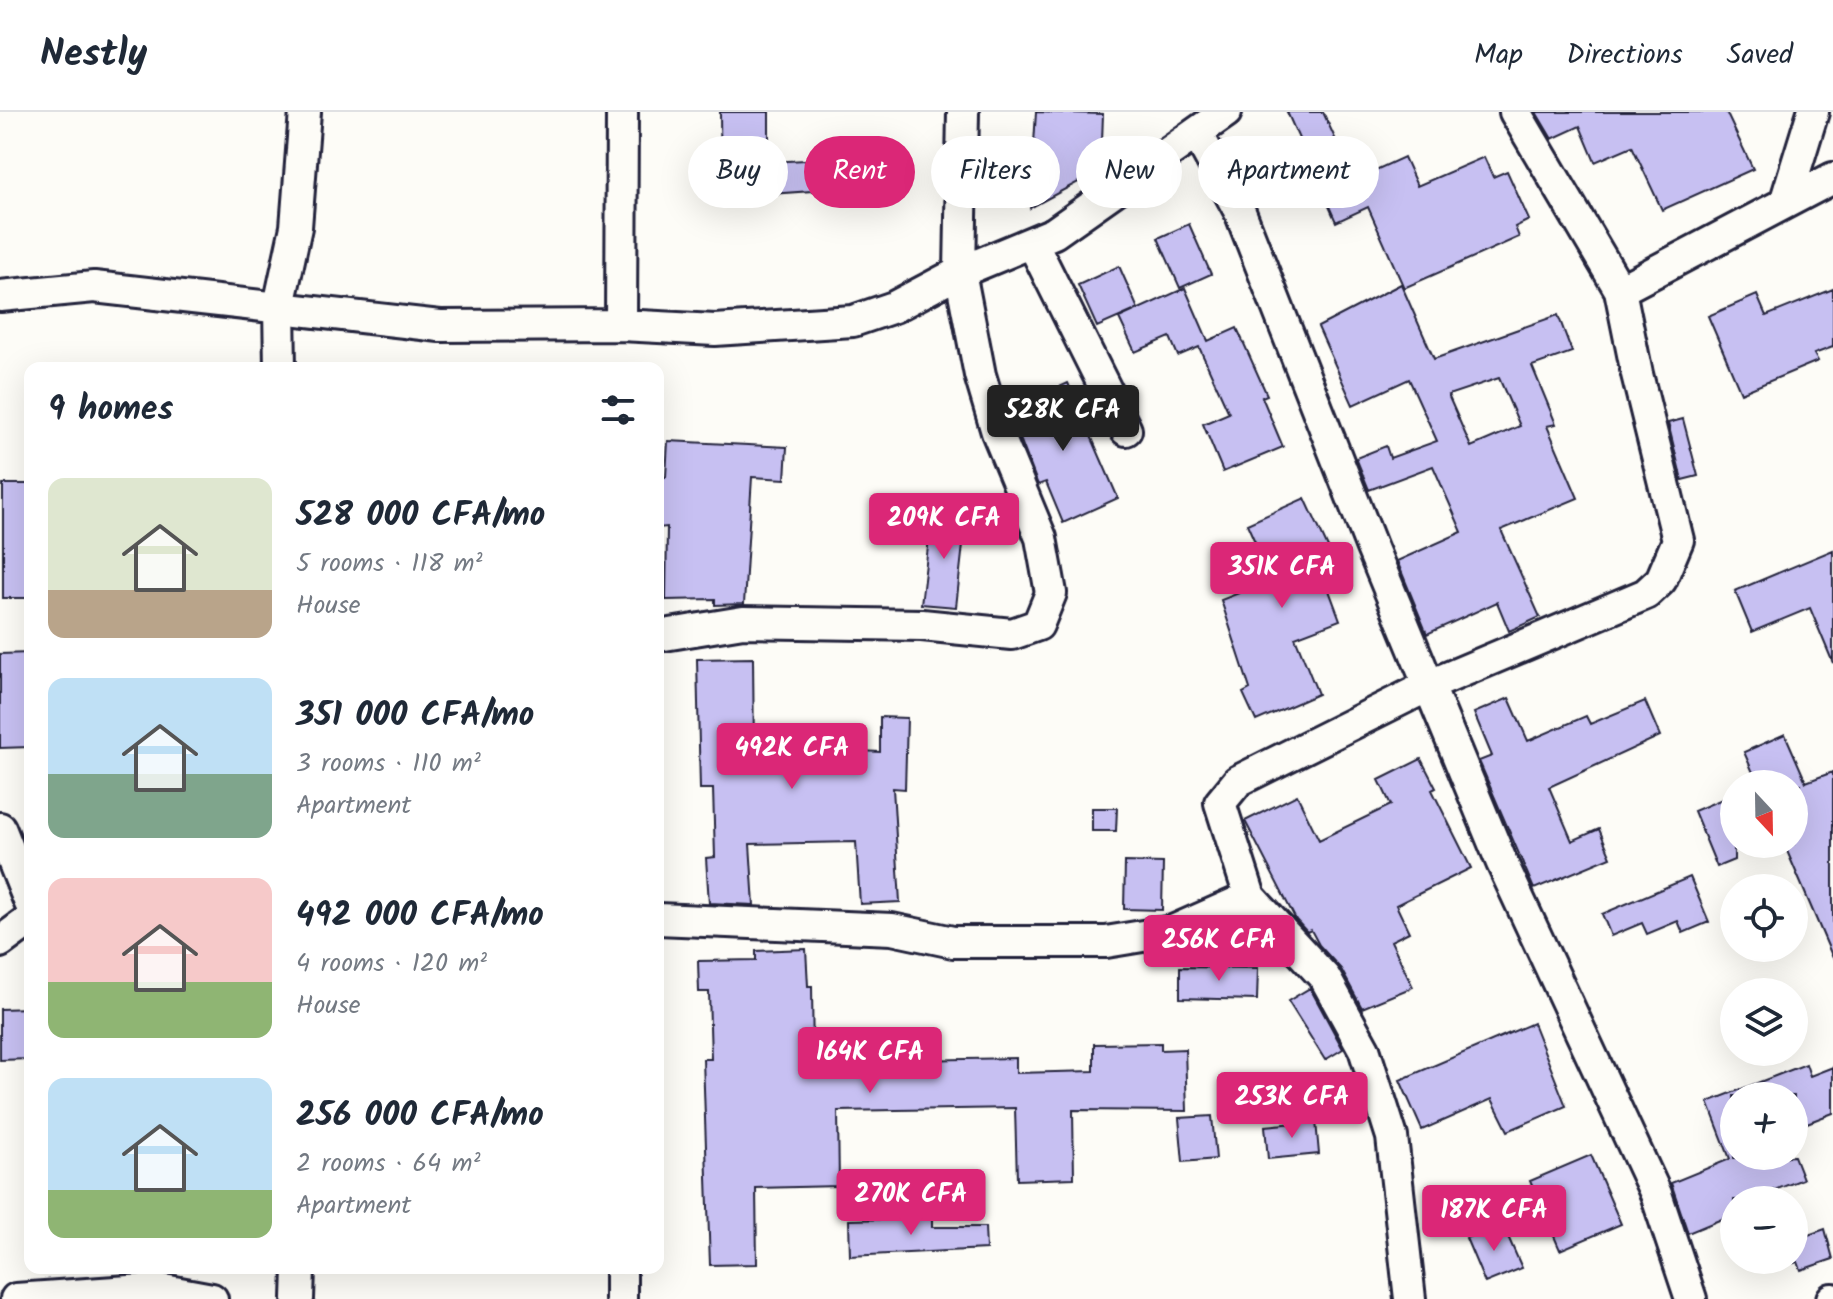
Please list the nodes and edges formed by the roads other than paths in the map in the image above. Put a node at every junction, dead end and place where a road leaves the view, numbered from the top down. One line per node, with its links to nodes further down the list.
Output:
1 (305, 112): 14 (street)
2 (622, 112): 15 (street)
3 (963, 112): 11 (street)
4 (1226, 112): 7 (street)
5 (1515, 112): 12 (street)
6 (1813, 112): 9 (street)
7 (1197, 133): 10 (street); 19 (street)
8 (1833, 178): 9 (street)
9 (1785, 203): 12 (street)
10 (1033, 244): 11 (street); 17 (street)
11 (960, 272): 15 (street); 18 (street)
12 (1620, 290): 19 (street)
13 (0, 296): 14 (street)
14 (279, 306): 15 (street); 16 (street)
15 (621, 325)
16 (280, 362)
17 (1126, 430)
18 (664, 635)
19 (1430, 685): 22 (street); 33 (street)
20 (0, 828): 21 (street)
21 (24, 888)
22 (1250, 897): 23 (street); 32 (street)
23 (664, 919)
24 (24, 924): 25 (street)
25 (0, 942)
26 (299, 1274): 30 (street)
27 (621, 1274): 31 (street)
28 (16, 1299): 29 (street)
29 (212, 1299)
30 (298, 1299)
31 (621, 1299)
32 (1410, 1299)
33 (1691, 1299)

